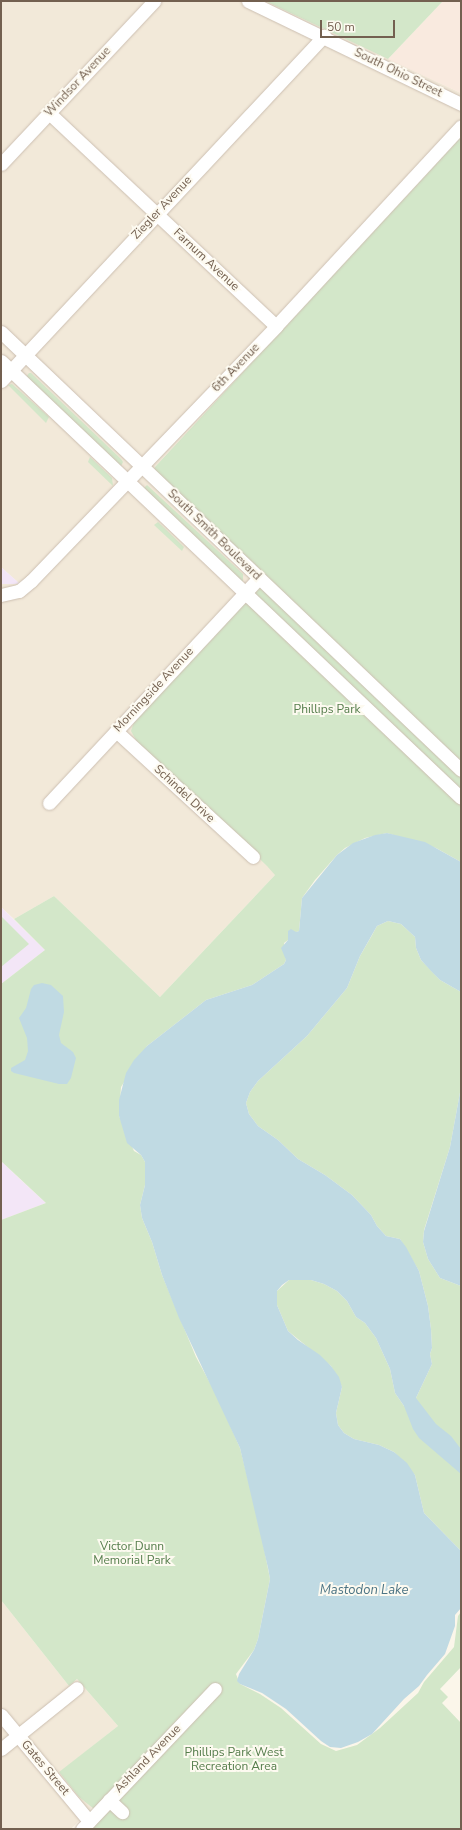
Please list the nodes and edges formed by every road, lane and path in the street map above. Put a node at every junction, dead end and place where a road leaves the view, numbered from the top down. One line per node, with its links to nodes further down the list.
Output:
1 (154, 1): 5 (street, Windsor Avenue)
2 (248, 1): 3 (street, South Ohio Street)
3 (324, 36): 4 (street, South Ohio Street); 8 (street, Ziegler Avenue)
4 (461, 104)
5 (49, 113): 7 (street, Windsor Avenue); 8 (street, Farnum Avenue)
6 (461, 126): 9 (street, 6th Avenue)
7 (3, 158)
8 (157, 214): 9 (street, Farnum Avenue); 11 (street, Ziegler Avenue)
9 (276, 326): 15 (street, 6th Avenue)
10 (1, 332): 11 (street, South Smith Boulevard)
11 (26, 355): 13 (street, Ziegler Avenue); 15 (street, South Smith Boulevard)
12 (1, 361): 13 (street, South Smith Boulevard)
13 (11, 370): 14 (street, Ziegler Avenue); 16 (street, South Smith Boulevard)
14 (1, 381)
15 (142, 466): 16 (street, 6th Avenue); 17 (street, South Smith Boulevard)
16 (129, 481): 18 (street, South Smith Boulevard); 19 (street, 6th Avenue)
17 (259, 578): 18 (street, Morningside Avenue); 21 (street, South Smith Boulevard)
18 (245, 592): 20 (street, Morningside Avenue); 22 (street, South Smith Boulevard)
19 (1, 595)
20 (116, 731): 25 (street, Morningside Avenue); 26 (street, Schindel Drive)
21 (427, 737): 22 (street); 23 (street, South Smith Boulevard)
22 (413, 752): 24 (street, South Smith Boulevard)
23 (461, 770)
24 (461, 798)
25 (49, 803)
26 (253, 857)
27 (78, 1688): 30 (street)
28 (215, 1689): 32 (street, Ashland Avenue)
29 (1, 1714): 30 (street, Gates Street)
30 (18, 1735): 31 (street); 34 (street, Gates Street)
31 (1, 1749)
32 (109, 1800): 33 (street); 34 (street, Ashland Avenue)
33 (122, 1812)
34 (86, 1825)

